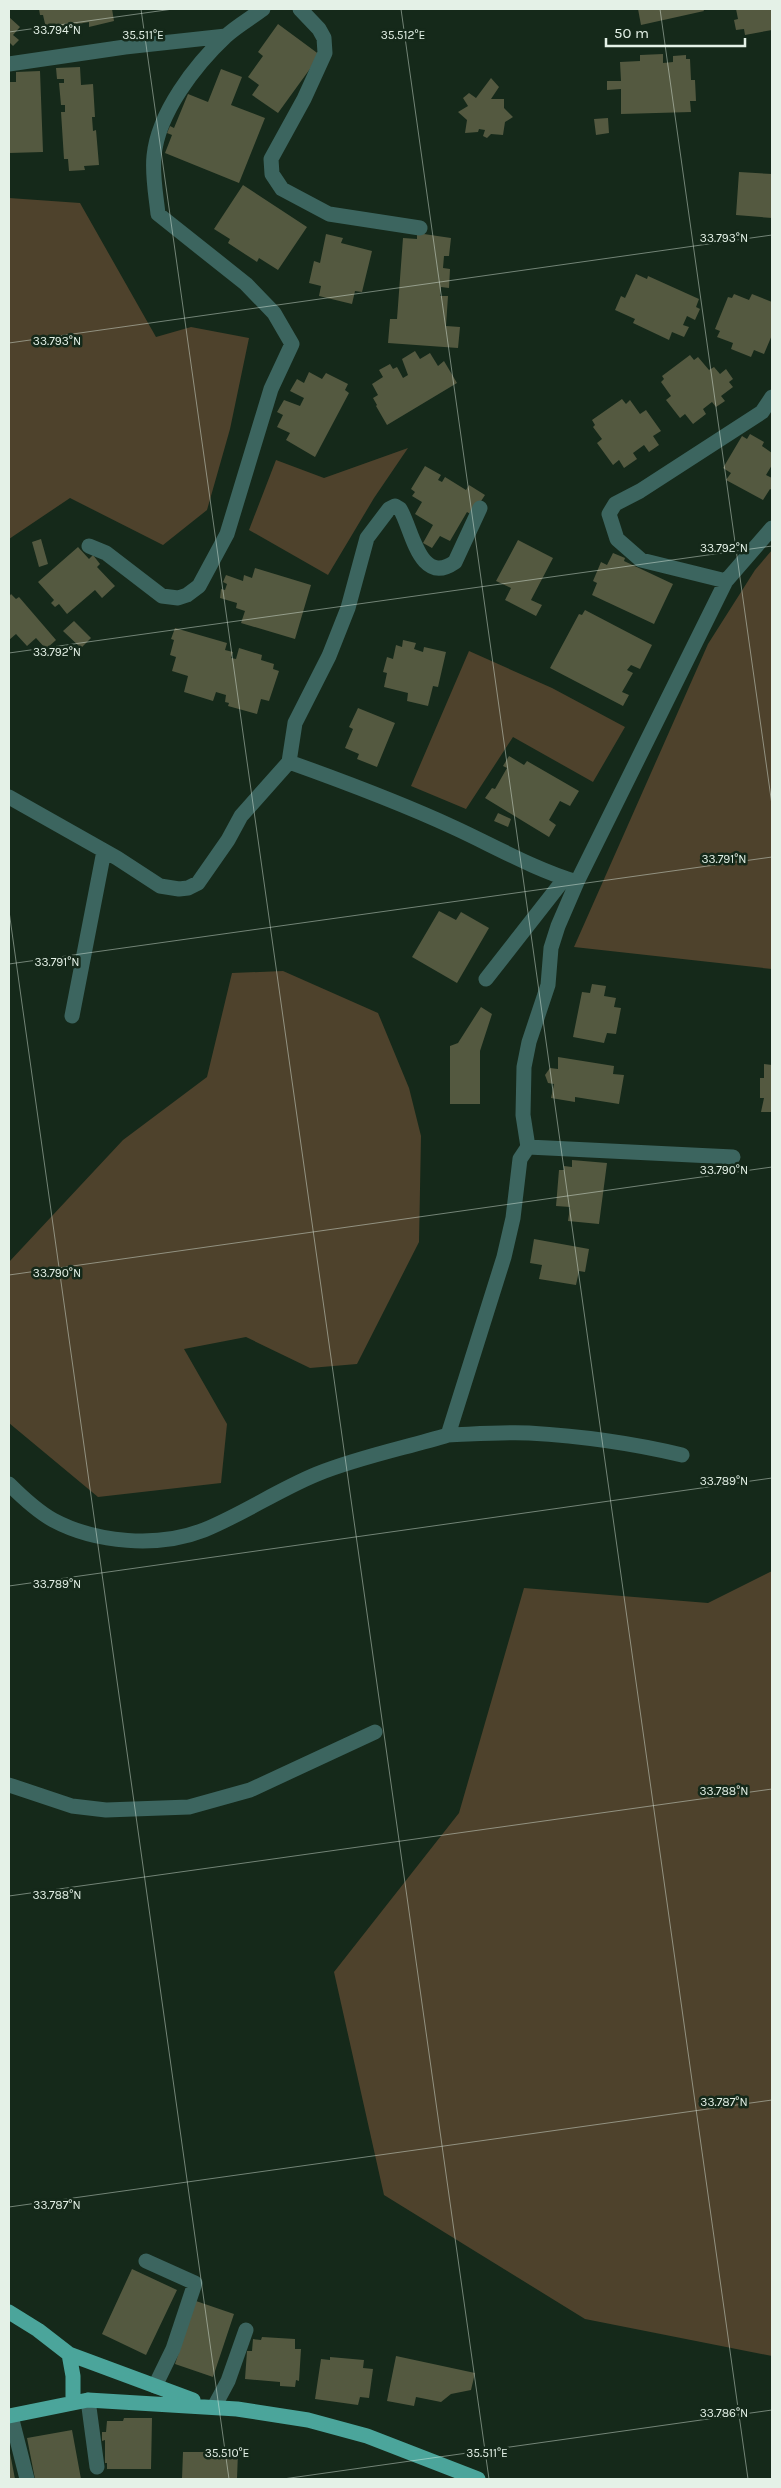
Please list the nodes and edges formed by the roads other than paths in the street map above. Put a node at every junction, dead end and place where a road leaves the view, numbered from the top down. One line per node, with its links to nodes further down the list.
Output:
1 (263, 9): 3 (street)
2 (300, 9): 5 (street)
3 (226, 36): 4 (street); 9 (street)
4 (9, 64)
5 (420, 228)
6 (772, 398): 10 (street)
7 (480, 508): 11 (street)
8 (772, 528): 10 (street)
9 (89, 546)
10 (726, 581): 14 (street)
11 (289, 762): 13 (street); 14 (street)
12 (9, 797): 13 (street)
13 (104, 851): 16 (street)
14 (571, 880): 15 (street); 17 (street)
15 (486, 979)
16 (72, 1016)
17 (528, 1147): 18 (street); 19 (street)
18 (733, 1158)
19 (448, 1435): 20 (street); 21 (street)
20 (682, 1455)
21 (9, 1484)
22 (375, 1732): 23 (street)
23 (9, 1785)
24 (146, 2261): 28 (street)
25 (9, 2312): 27 (main road)
26 (246, 2330): 30 (street)
27 (69, 2354): 28 (main road); 29 (main road)
28 (155, 2386): 30 (main road)
29 (80, 2401): 30 (main road); 31 (main road); 32 (street)
30 (212, 2406): 33 (main road)
31 (10, 2416): 34 (street)
32 (97, 2466)
33 (461, 2475): 35 (main road)
34 (27, 2479)
35 (478, 2479)

